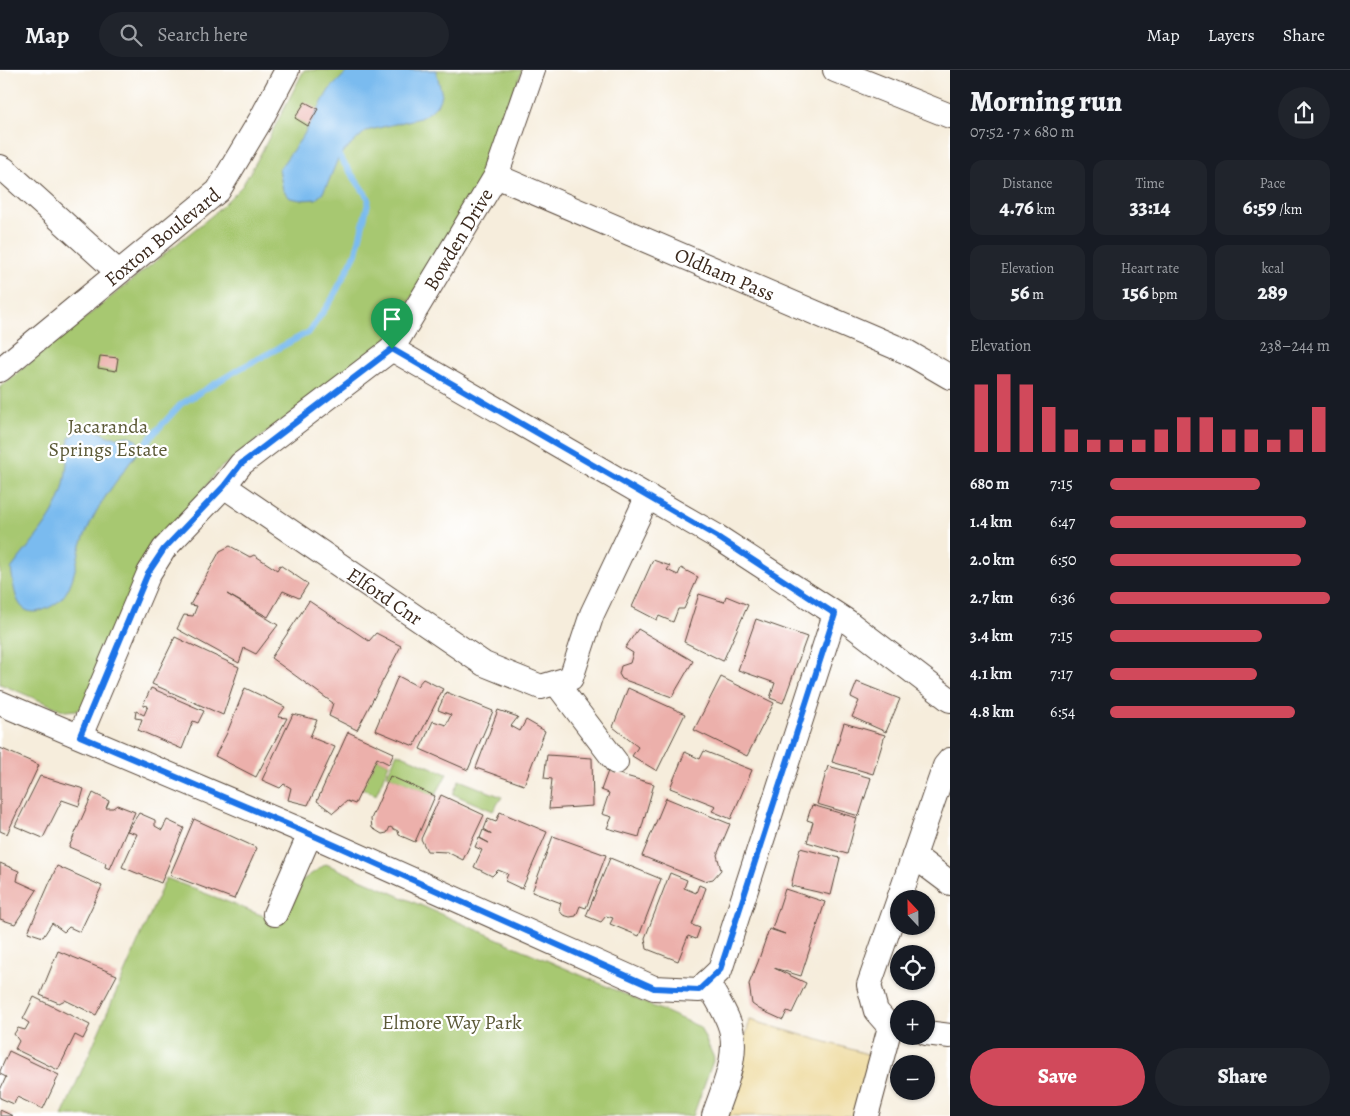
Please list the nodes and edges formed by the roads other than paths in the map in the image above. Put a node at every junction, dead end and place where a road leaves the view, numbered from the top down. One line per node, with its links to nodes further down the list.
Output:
1 (287, 70): 7 (street, Foxton Boulevard)
2 (533, 70): 6 (street, Bowden Drive)
3 (835, 70): 4 (street)
4 (950, 116)
5 (0, 167): 7 (street)
6 (496, 176): 8 (street, Bowden Drive); 10 (street, Oldham Pass)
7 (118, 272): 9 (street, Foxton Boulevard)
8 (392, 349): 11 (street, Bowden Drive); 12 (street)
9 (0, 370)
10 (950, 377)
11 (224, 486): 14 (street, Elford Cnr); 17 (street, Bowden Drive)
12 (648, 496): 13 (street); 14 (street)
13 (835, 614): 15 (street); 26 (street)
14 (556, 683): 19 (street)
15 (950, 700)
16 (0, 703): 17 (street)
17 (80, 736): 20 (street)
18 (950, 760): 21 (street)
19 (616, 762)
20 (310, 834): 24 (street); 26 (street)
21 (914, 856): 22 (street); 23 (street)
22 (950, 883)
23 (902, 890)
24 (275, 914)
25 (890, 925): 27 (street)
26 (707, 982): 31 (street)
27 (890, 1024)
28 (935, 1034): 29 (street)
29 (950, 1036)
30 (890, 1043): 32 (street)
31 (714, 1116)
32 (866, 1116)

